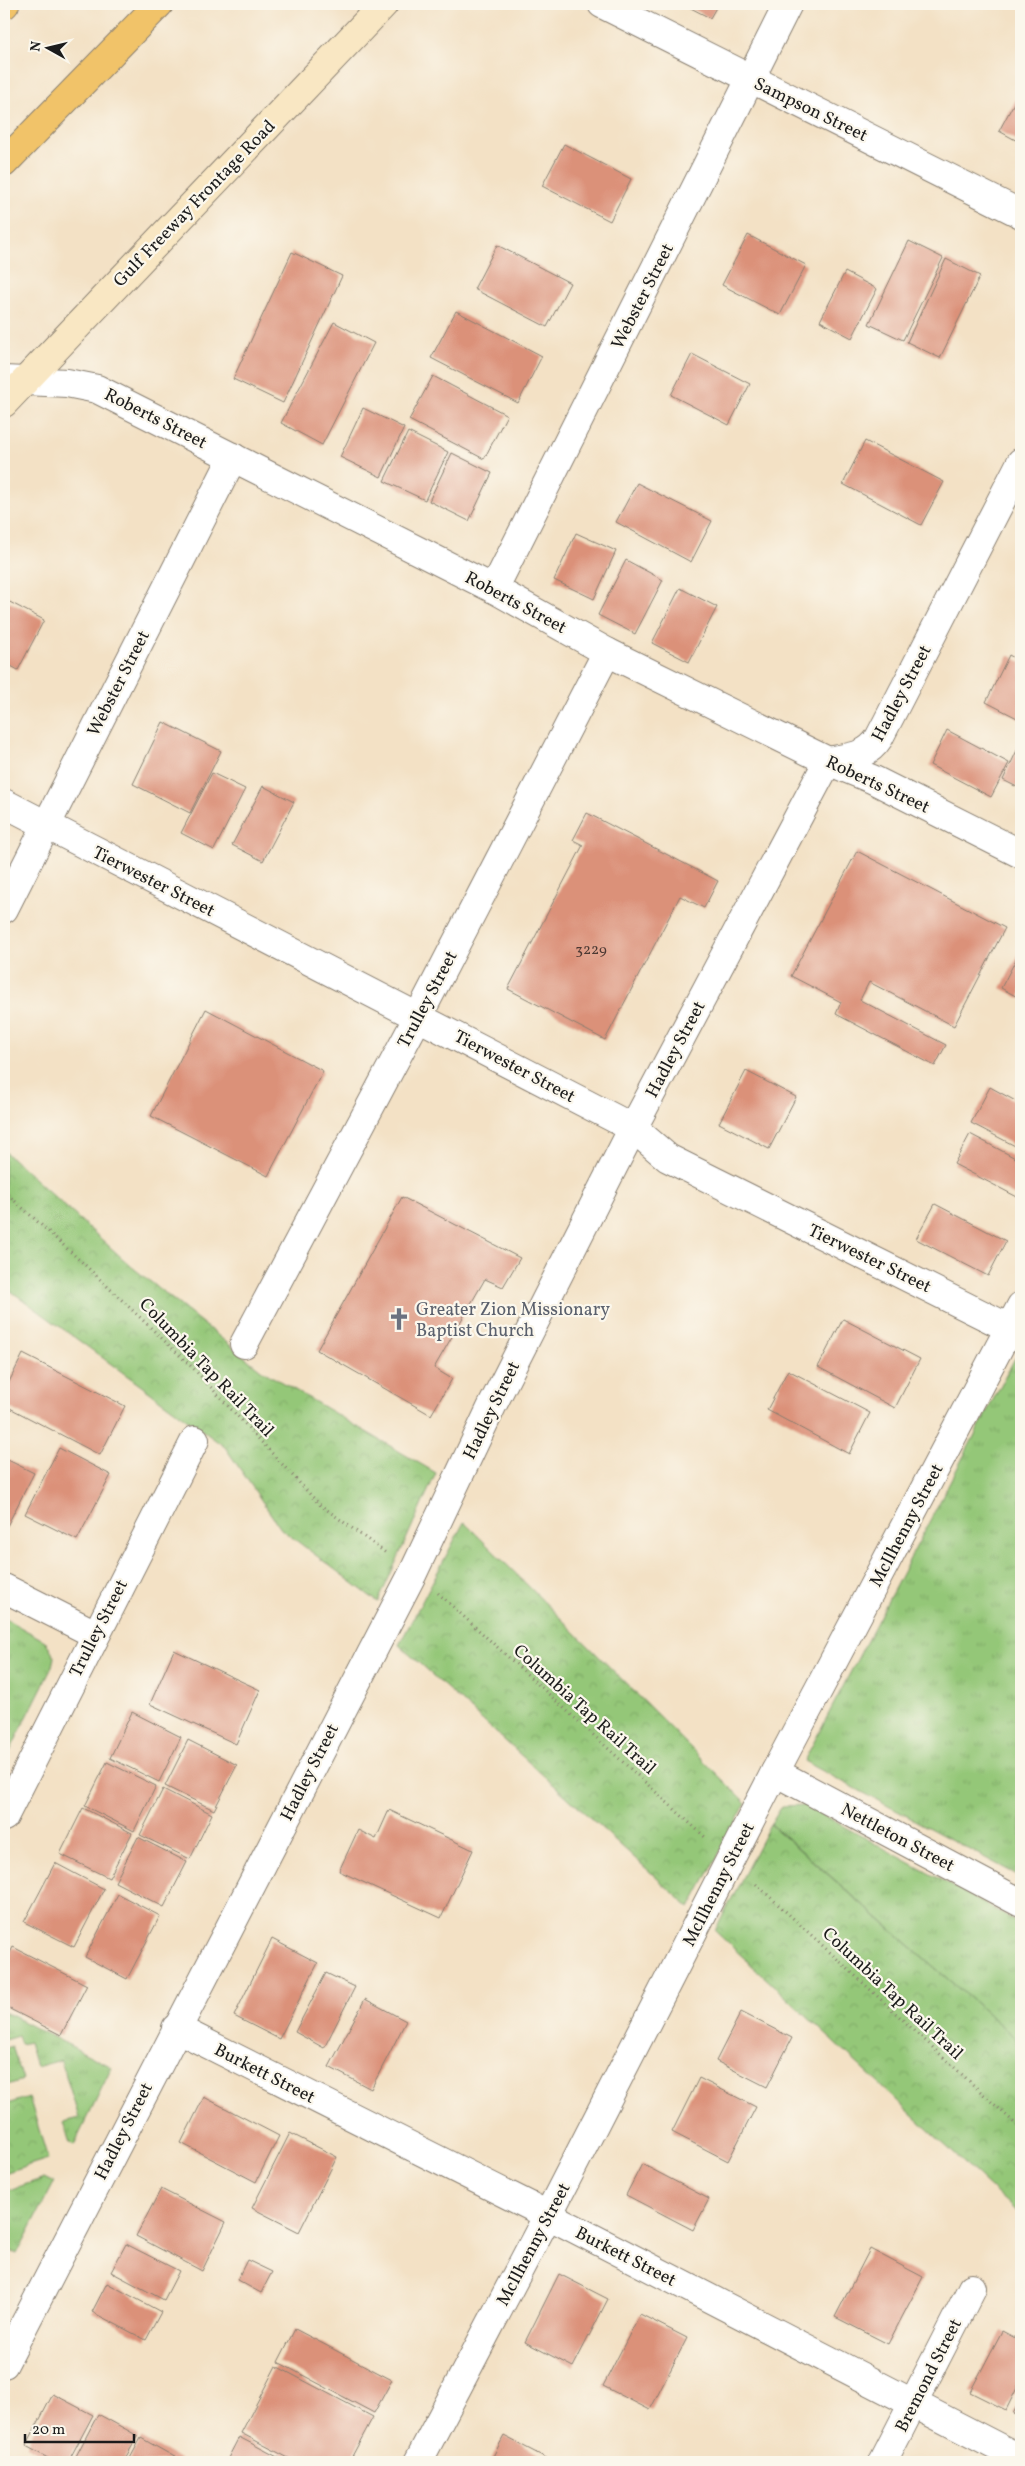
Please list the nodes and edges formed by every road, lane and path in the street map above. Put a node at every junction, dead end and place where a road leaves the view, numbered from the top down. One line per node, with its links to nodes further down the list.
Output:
1 (159, 4): 6 (highway)
2 (384, 4): 8 (main road, Gulf Freeway Frontage Road)
3 (602, 4): 5 (street, Sampson Street)
4 (788, 4): 5 (street, Webster Street)
5 (750, 80): 7 (street, Sampson Street); 12 (street, Webster Street)
6 (4, 163)
7 (1021, 214)
8 (14, 381): 9 (main road, Gulf Freeway Frontage Road); 10 (street, Roberts Street)
9 (4, 403)
10 (233, 457): 12 (street, Roberts Street); 16 (street, Webster Street)
11 (1021, 462): 14 (street, Hadley Street)
12 (494, 589): 13 (street, Roberts Street)
13 (607, 652): 14 (street, Roberts Street); 19 (street, Trulley Street)
14 (828, 760): 17 (street, Roberts Street); 20 (street, Hadley Street)
15 (4, 803): 16 (street, Tierwester Street)
16 (46, 826): 18 (street, Webster Street); 19 (street, Tierwester Street)
17 (1021, 854)
18 (4, 908)
19 (419, 1015): 20 (street, Tierwester Street); 23 (street, Trulley Street)
20 (633, 1128): 22 (street, Tierwester Street); 34 (street, Hadley Street)
21 (4, 1191): 25 (path, Columbia Tap Rail Trail)
22 (1018, 1322): 29 (street, McIlhenny Street)
23 (244, 1344)
24 (195, 1440): 28 (street, Trulley Street)
25 (394, 1559)
26 (4, 1588): 28 (street)
27 (433, 1589): 31 (path, Columbia Tap Rail Trail)
28 (95, 1634): 30 (street, Trulley Street)
29 (775, 1772): 33 (street, Nettleton Street); 36 (street, McIlhenny Street)
30 (4, 1817)
31 (712, 1844)
32 (754, 1882): 35 (path, Columbia Tap Rail Trail)
33 (1021, 1902)
34 (176, 2028): 36 (street, Burkett Street); 38 (street, Hadley Street)
35 (1021, 2129)
36 (548, 2216): 39 (street, Burkett Street); 41 (street, McIlhenny Street)
37 (972, 2288): 39 (street, Bremond Street)
38 (4, 2364)
39 (913, 2403): 40 (street, Burkett Street); 42 (street, Bremond Street)
40 (1021, 2459)
41 (418, 2462)
42 (883, 2462)

